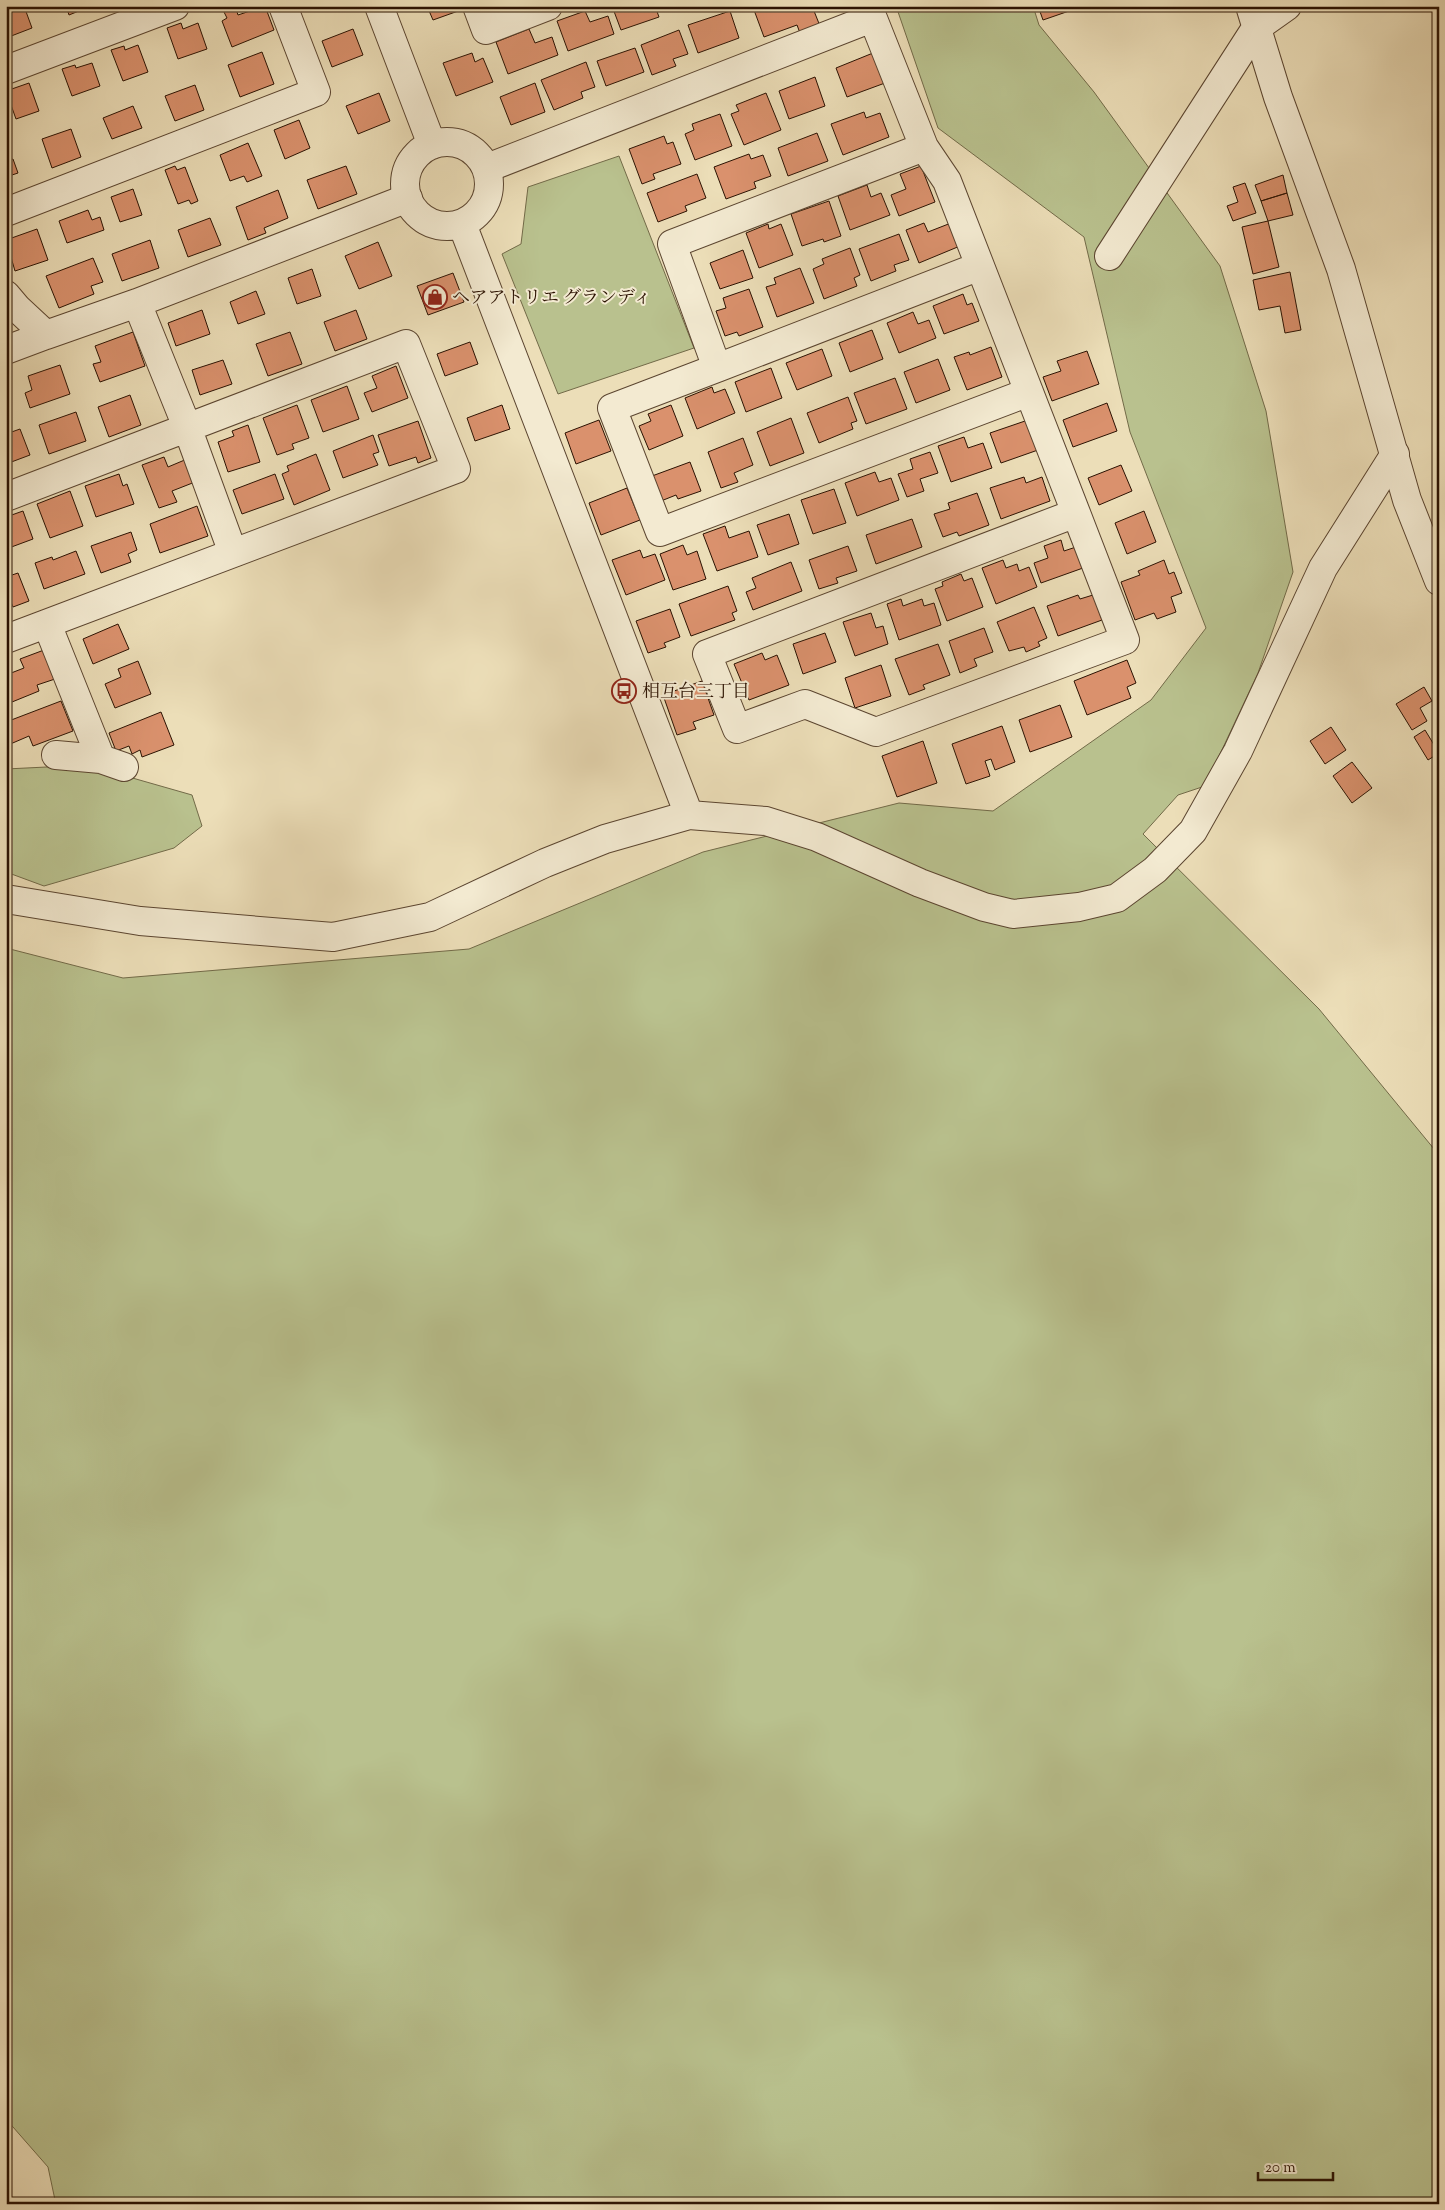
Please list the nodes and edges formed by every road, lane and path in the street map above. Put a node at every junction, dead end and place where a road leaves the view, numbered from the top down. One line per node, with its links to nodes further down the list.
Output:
1 (176, 6): 9 (street)
2 (283, 6): 14 (street)
3 (379, 6): 10 (street)
4 (477, 6): 5 (street)
5 (548, 6)
6 (1287, 6): 8 (street)
7 (870, 12): 11 (street); 12 (street)
8 (1253, 17): 16 (street); 25 (street)
9 (6, 70)
10 (432, 145): 12 (street); 13 (street)
11 (924, 146): 17 (street); 22 (street)
12 (486, 168): 15 (street)
13 (408, 198): 15 (street); 19 (street)
14 (6, 212)
15 (462, 224): 33 (street)
16 (1109, 256)
17 (980, 266): 22 (street); 23 (street)
18 (6, 295): 20 (street)
19 (137, 303): 20 (street); 24 (street)
20 (46, 335): 21 (street)
21 (6, 350)
22 (718, 368): 23 (street)
23 (1029, 392): 27 (street)
24 (187, 427): 26 (street); 28 (street); 28 (street)
25 (1395, 454): 29 (street); 33 (street)
26 (6, 496)
27 (1076, 513): 27 (street)
28 (233, 553): 30 (street)
29 (1439, 581)
30 (47, 624): 31 (street); 32 (street)
31 (6, 639)
32 (56, 755)
33 (689, 815): 34 (street)
34 (6, 899)

